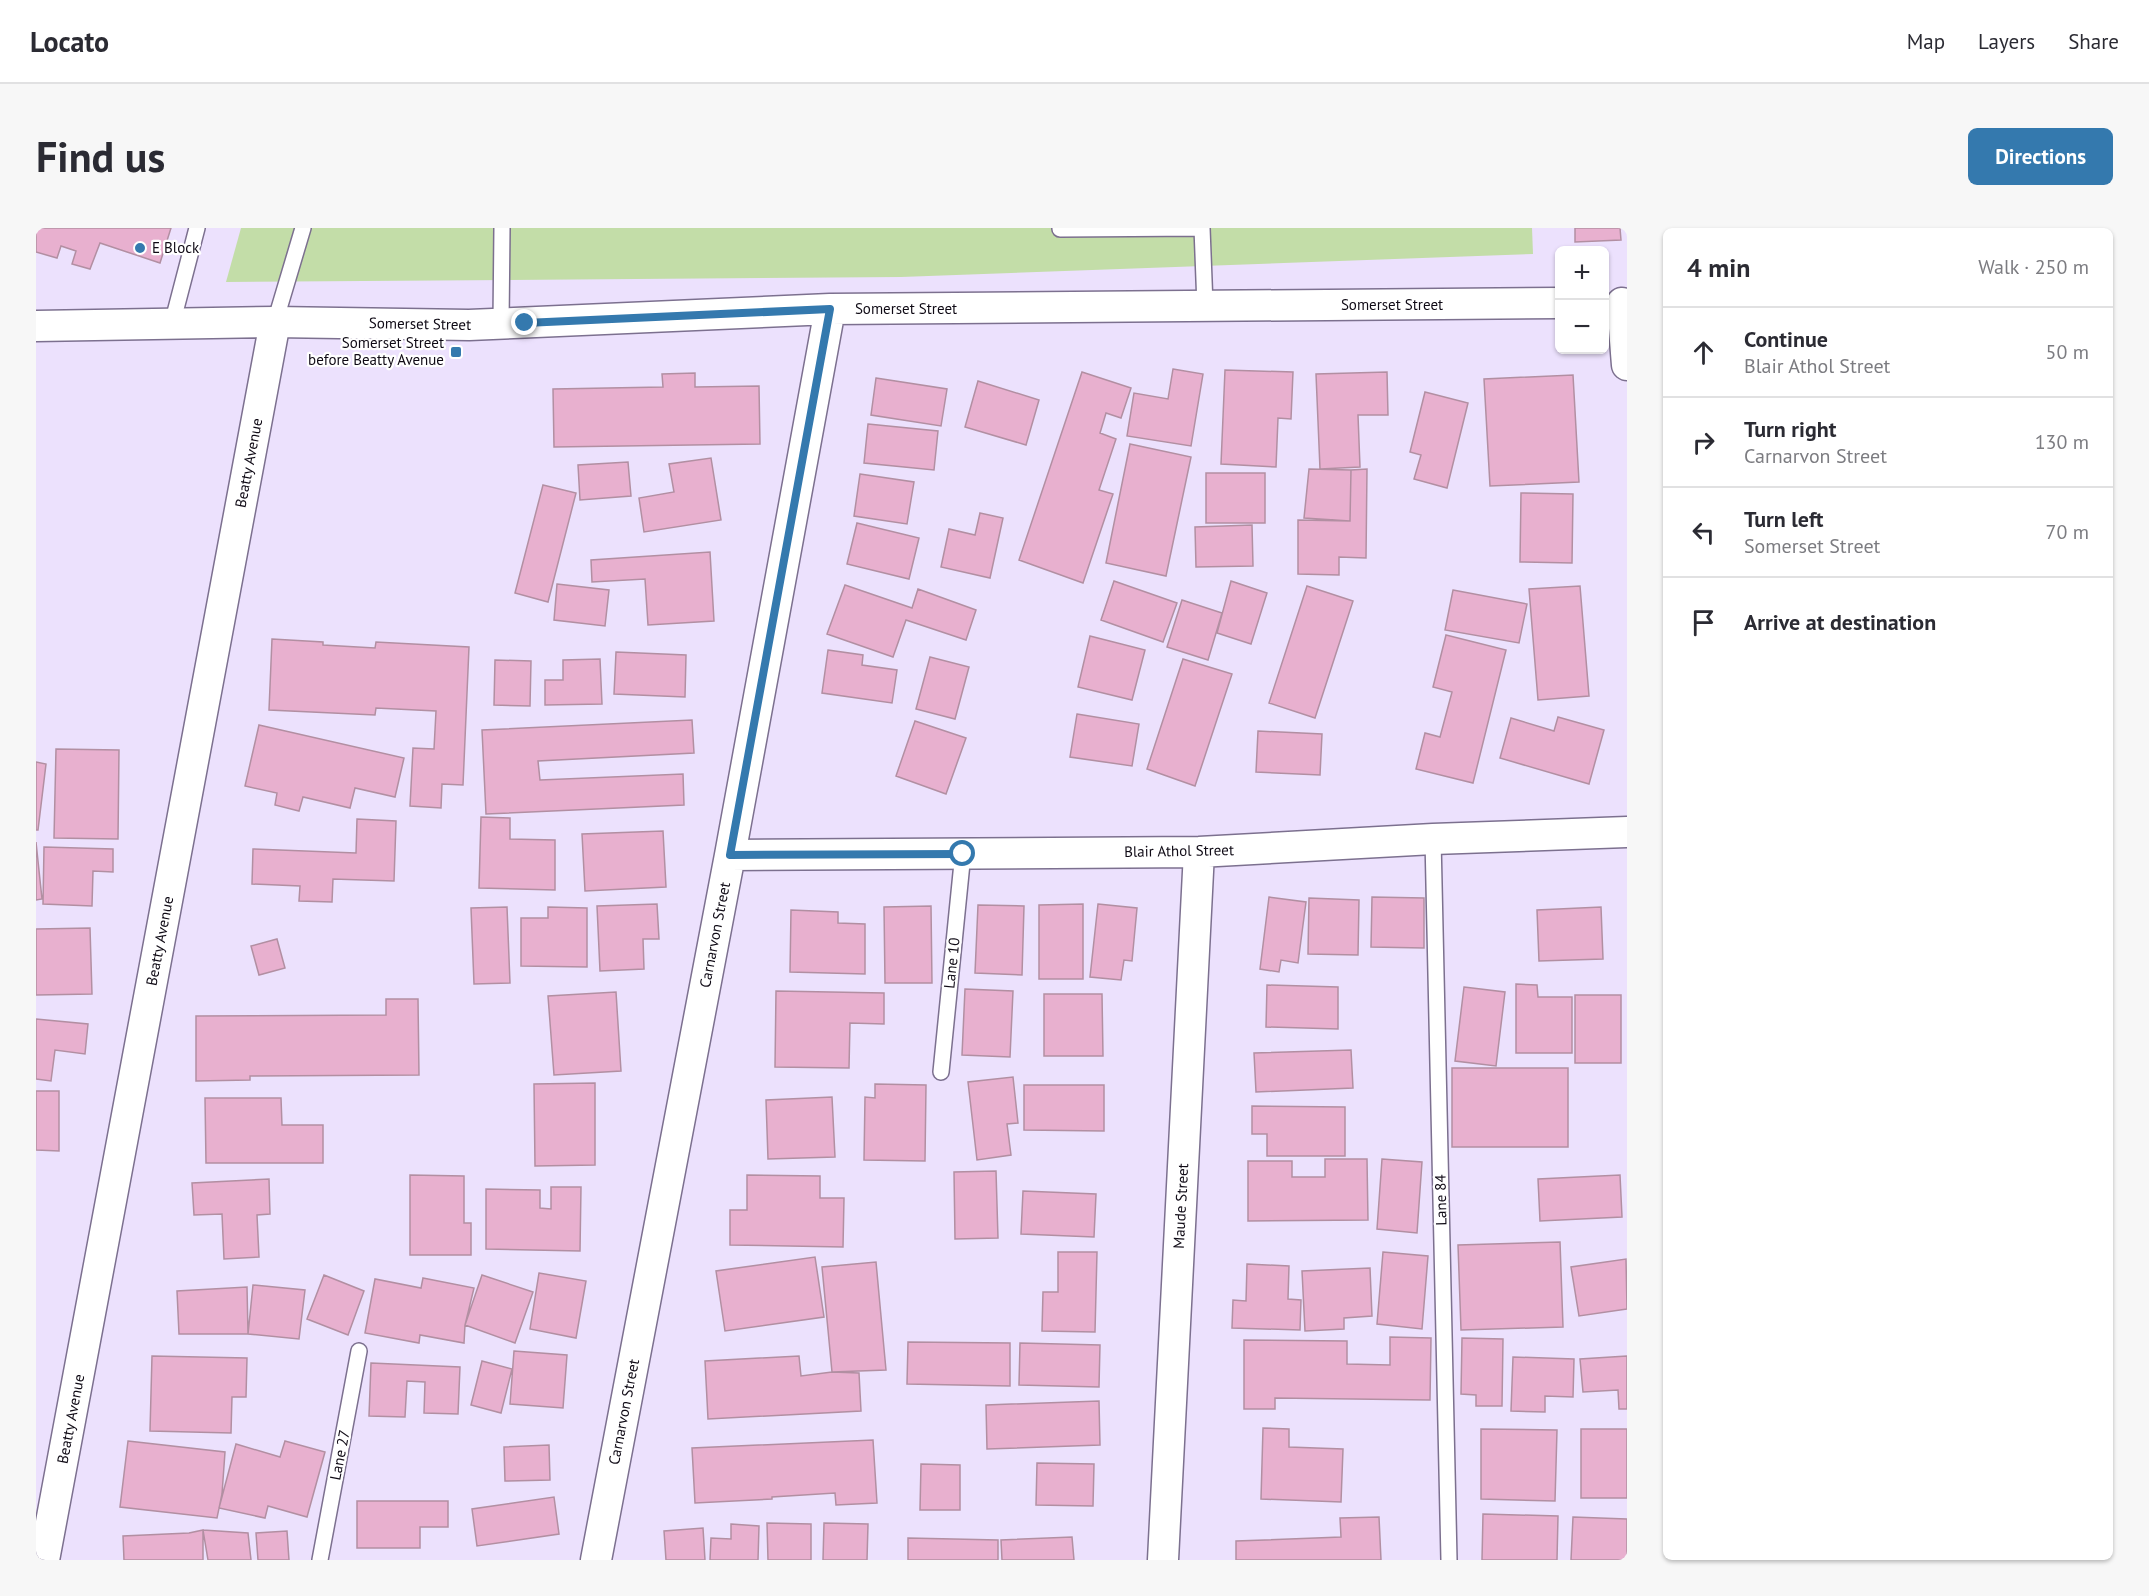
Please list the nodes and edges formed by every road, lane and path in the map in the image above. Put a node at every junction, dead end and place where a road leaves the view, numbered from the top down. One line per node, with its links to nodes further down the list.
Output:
1 (196, 228): 11 (lane)
2 (303, 228): 9 (lane)
3 (502, 228): 10 (lane)
4 (1060, 229): 7 (lane)
5 (1555, 303): 7 (street, Somerset Street)
6 (1618, 303): 13 (street)
7 (1205, 306): 8 (street, Somerset Street)
8 (830, 309): 10 (street, Somerset Street); 18 (street, Carnarvon Street)
9 (275, 322): 10 (street, Somerset Street); 11 (street, Somerset Street); 21 (street, Beatty Avenue)
10 (501, 323)
11 (172, 324): 12 (street, Somerset Street)
12 (36, 327)
13 (1627, 365)
14 (1627, 832): 15 (street, Blair Athol Street)
15 (1433, 839): 16 (street, Blair Athol Street); 25 (lane, Lane 84)
16 (1199, 852): 17 (street, Blair Athol Street); 24 (street, Maude Street)
17 (963, 854): 18 (street, Blair Athol Street); 19 (lane, Lane 10)
18 (730, 855): 23 (street, Carnarvon Street)
19 (941, 1072)
20 (360, 1351): 22 (lane, Lane 27)
21 (44, 1560)
22 (320, 1560)
23 (596, 1560)
24 (1162, 1560)
25 (1449, 1560)

